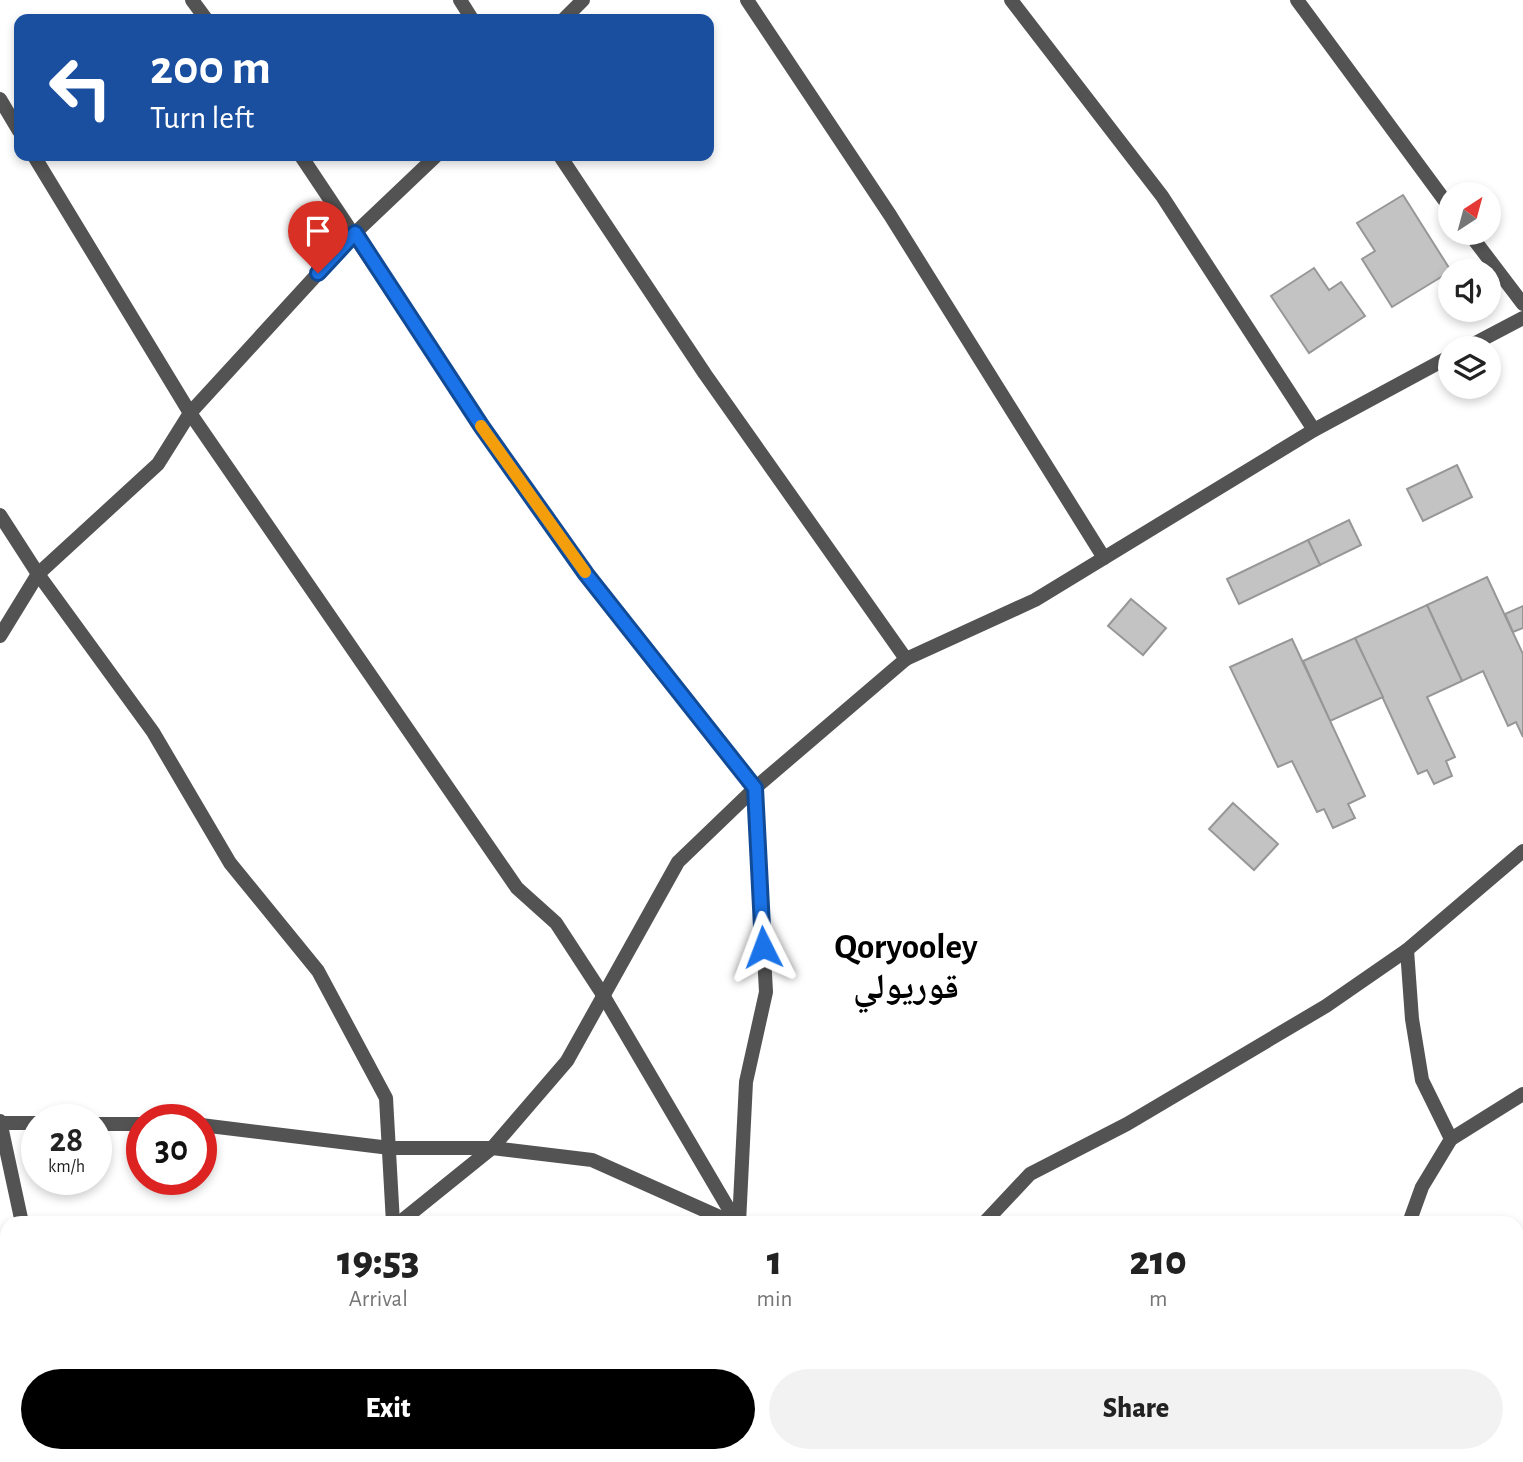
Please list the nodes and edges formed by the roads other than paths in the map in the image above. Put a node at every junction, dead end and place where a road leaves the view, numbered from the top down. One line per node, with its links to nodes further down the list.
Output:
1 (583, 0): 5 (street)
2 (747, 0): 22 (street)
3 (1011, 0): 20 (street)
4 (1297, 0): 12 (street)
5 (569, 14)
6 (0, 99): 7 (street)
7 (14, 123)
8 (37, 161): 19 (street)
9 (305, 161): 13 (street)
10 (431, 161): 13 (street)
11 (563, 161): 25 (street)
12 (1438, 191)
13 (355, 233): 19 (street); 26 (street)
14 (1478, 245): 15 (street)
15 (1523, 304)
16 (1523, 318): 17 (street)
17 (1489, 336)
18 (1438, 363): 20 (street)
19 (190, 413): 23 (street); 29 (street)
20 (1314, 430): 22 (street)
21 (0, 515): 23 (street)
22 (1104, 558): 25 (street)
23 (38, 574): 24 (street); 35 (street)
24 (0, 636)
25 (906, 659): 26 (street)
26 (755, 788): 29 (street); 42 (street)
27 (1523, 851): 28 (street)
28 (1407, 950): 34 (street); 43 (street)
29 (603, 995): 36 (street); 41 (street)
30 (1523, 1094): 34 (street)
31 (0, 1122): 32 (street); 37 (street)
32 (21, 1123)
33 (217, 1127): 35 (street)
34 (1451, 1139): 44 (street)
35 (390, 1148): 36 (street); 38 (street)
36 (492, 1148): 39 (street); 40 (street)
37 (20, 1216)
38 (393, 1216)
39 (408, 1216)
40 (721, 1216)
41 (733, 1216)
42 (737, 1216)
43 (991, 1216)
44 (1412, 1216)

